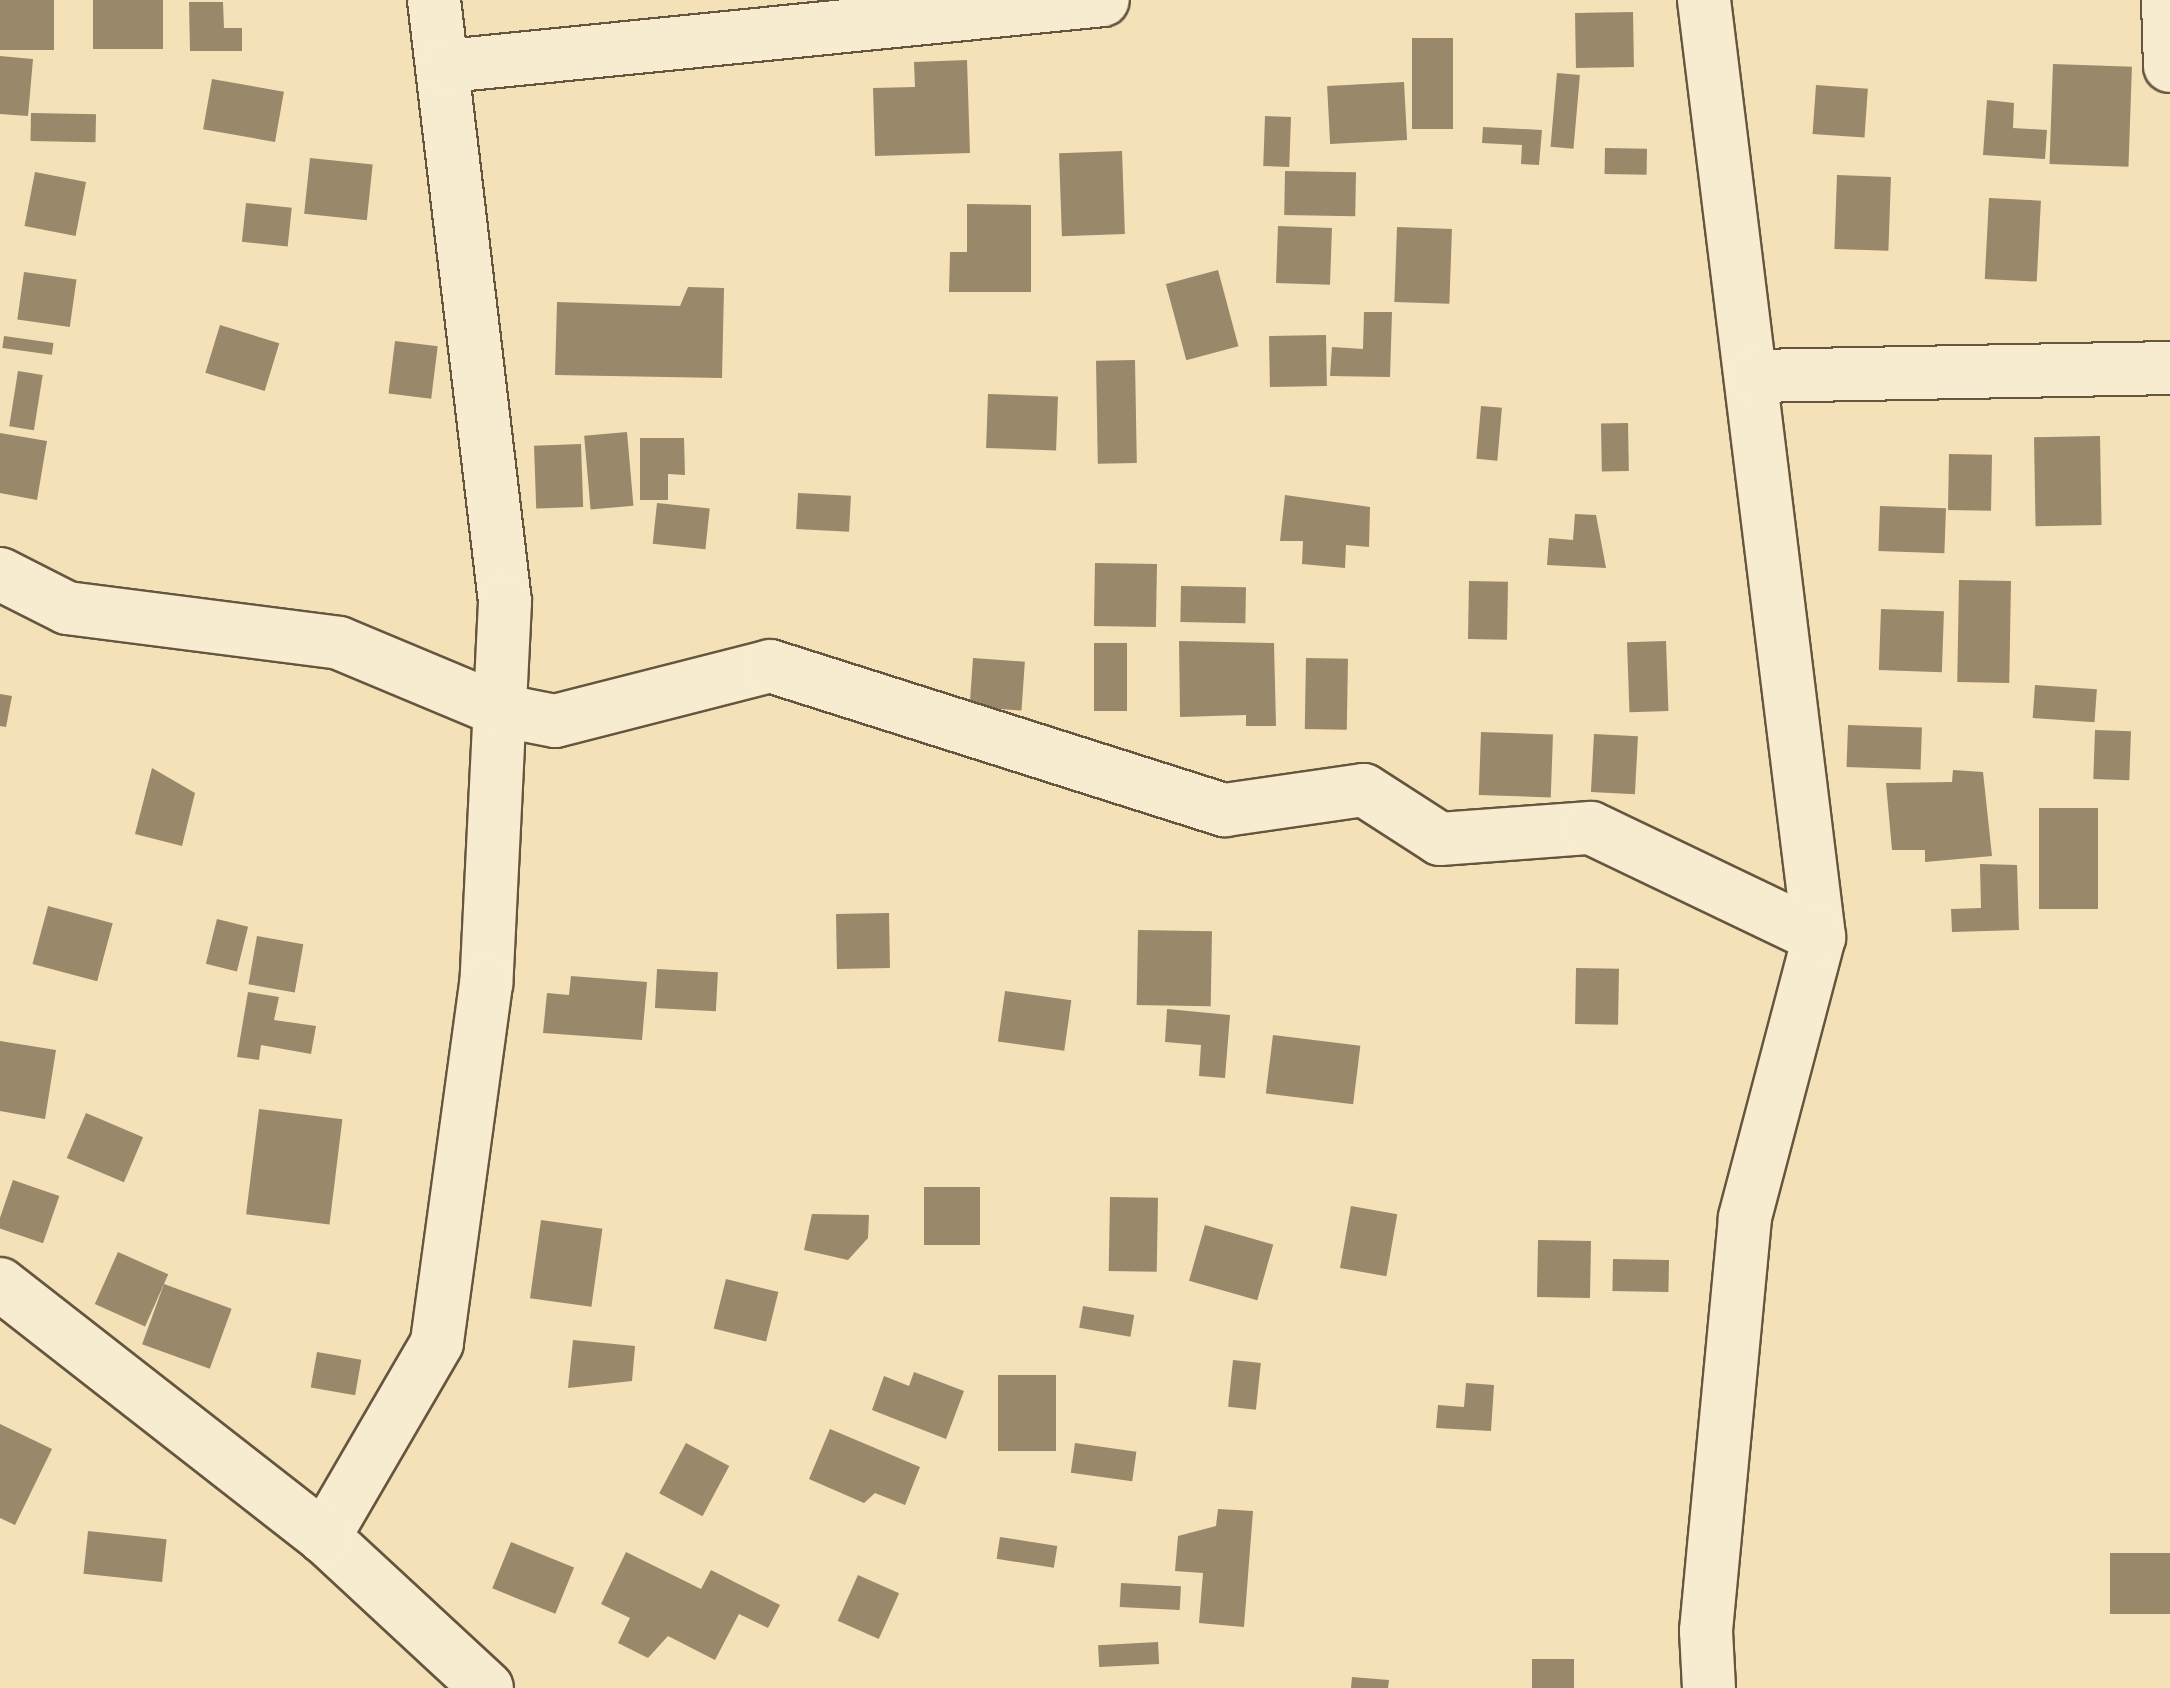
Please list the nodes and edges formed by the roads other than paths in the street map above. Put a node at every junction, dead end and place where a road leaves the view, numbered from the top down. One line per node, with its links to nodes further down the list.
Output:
1 (434, 0): 5 (street)
2 (1103, 0): 5 (street)
3 (1704, 0): 8 (street)
4 (2168, 0): 6 (street)
5 (448, 66): 10 (street)
6 (2170, 66)
7 (2170, 368): 8 (street)
8 (1756, 376): 11 (street)
9 (0, 574): 10 (street)
10 (499, 710): 11 (street); 13 (street)
11 (1819, 937): 15 (street)
12 (0, 1284): 13 (street)
13 (324, 1537): 14 (street)
14 (487, 1688)
15 (1709, 1688)

